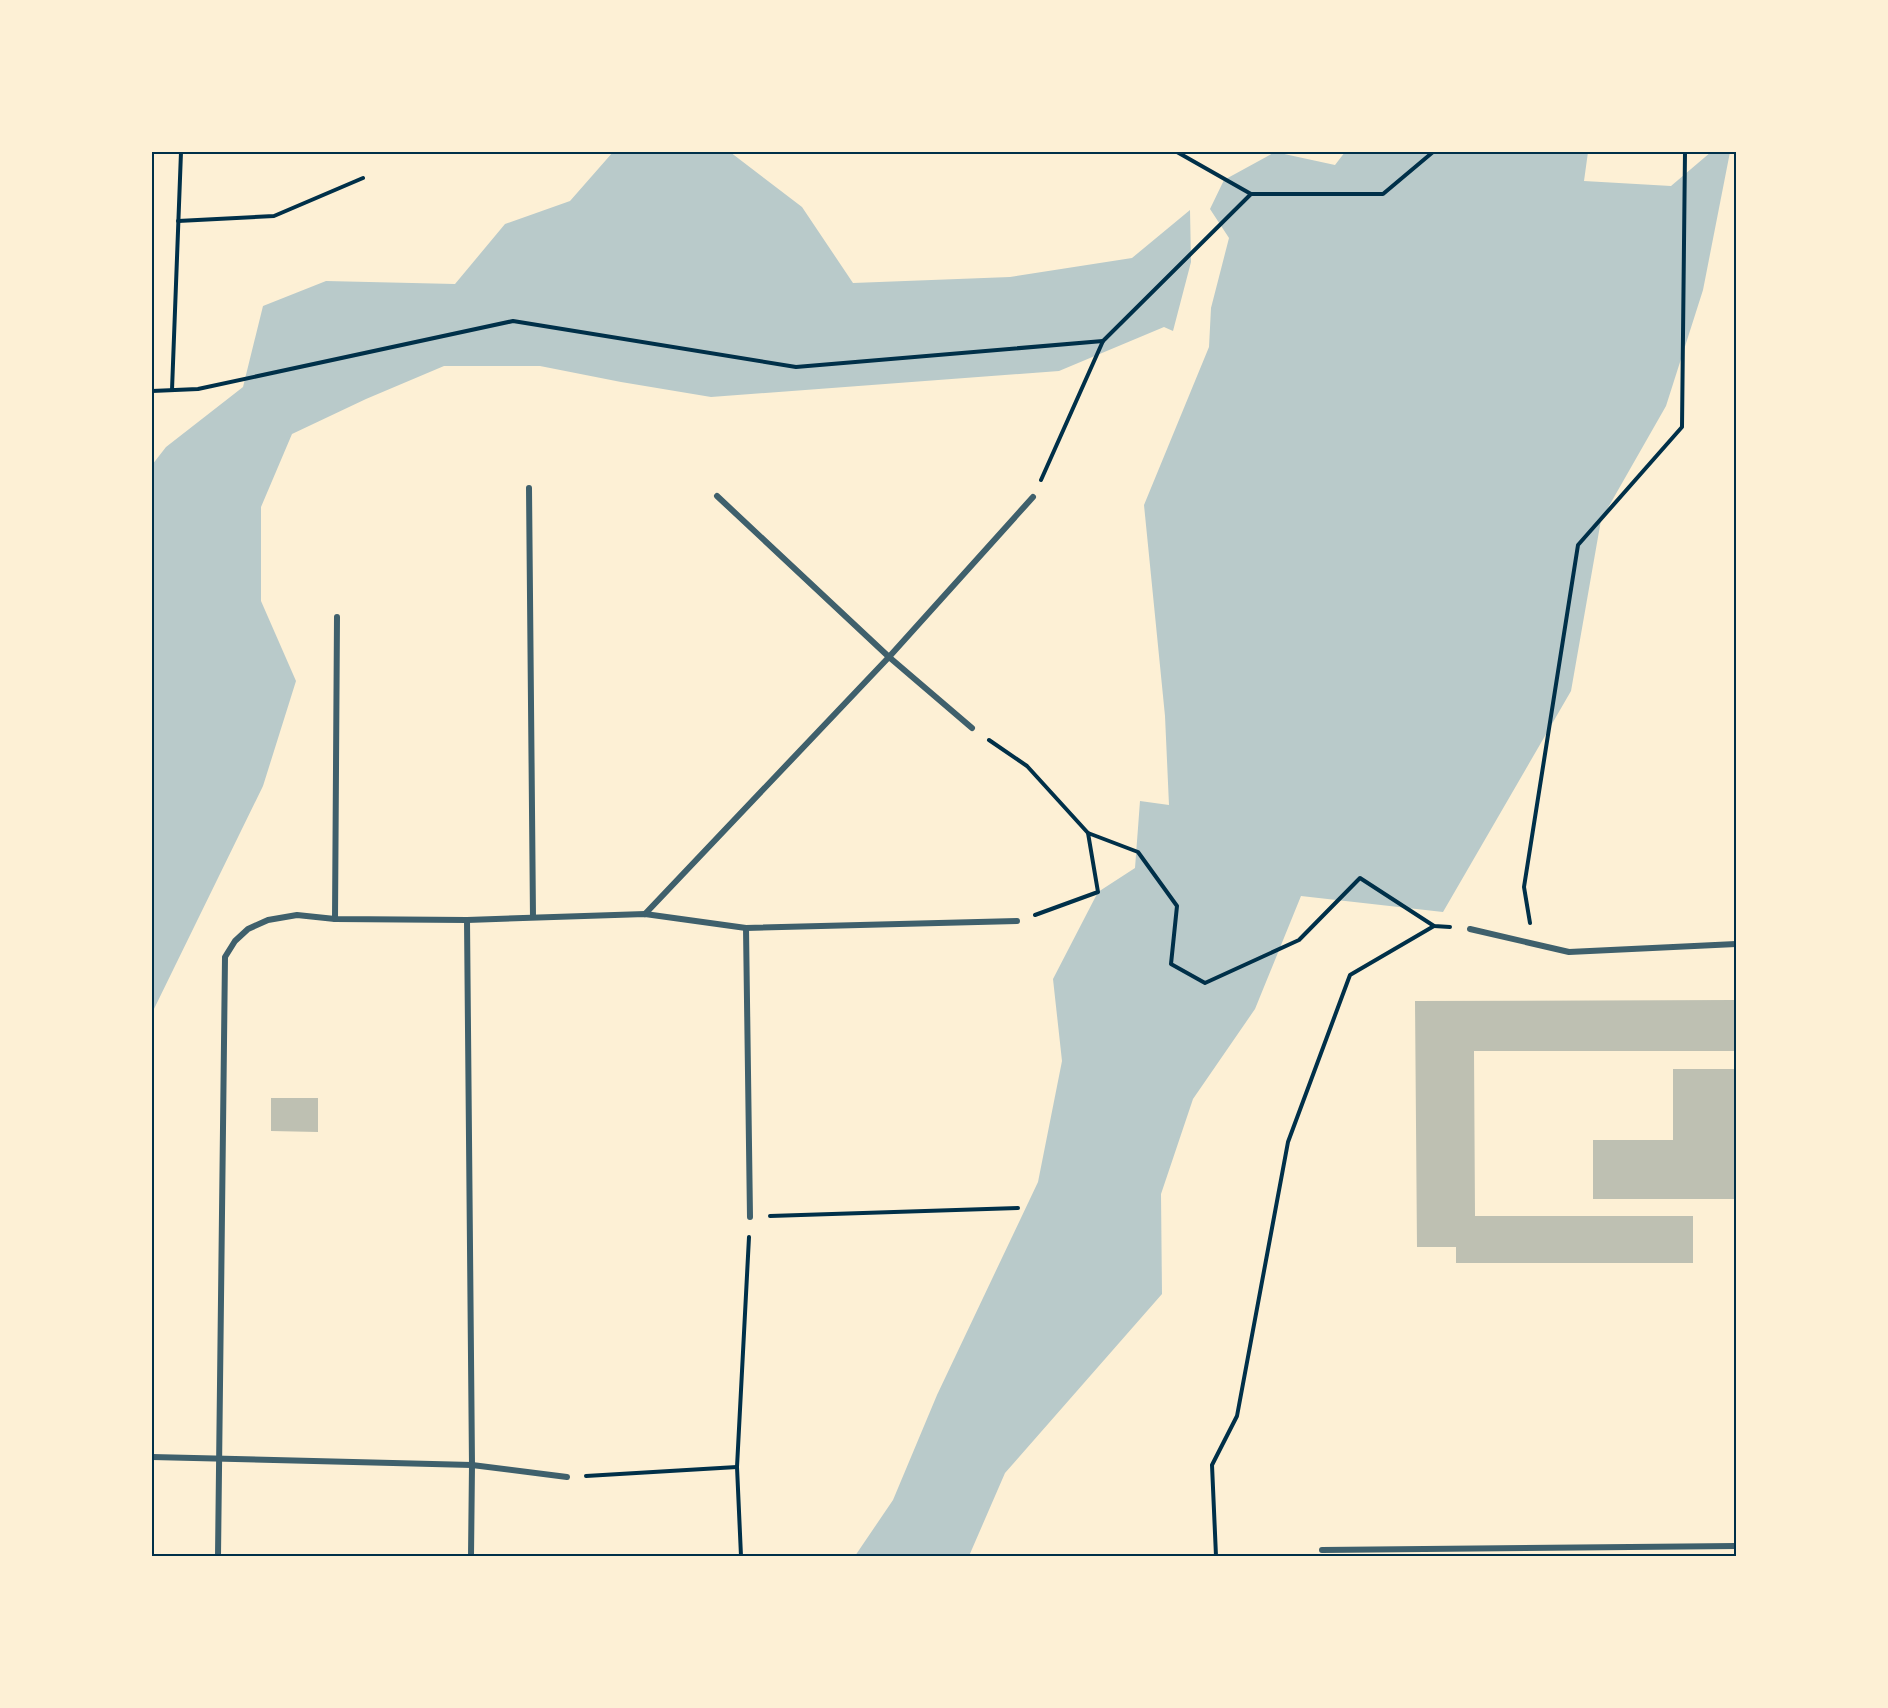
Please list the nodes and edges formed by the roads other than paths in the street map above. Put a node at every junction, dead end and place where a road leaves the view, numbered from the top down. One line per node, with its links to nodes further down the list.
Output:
1 (529, 488): 8 (street)
2 (717, 496): 5 (street)
3 (1033, 497): 5 (street)
4 (337, 617): 9 (street)
5 (889, 657): 6 (street); 7 (street)
6 (972, 728)
7 (645, 914): 8 (street); 12 (street)
8 (533, 917): 10 (street)
9 (335, 918): 10 (street); 17 (street)
10 (467, 920): 18 (street)
11 (1017, 921): 12 (street)
12 (746, 928): 15 (street)
13 (1470, 929): 14 (street)
14 (1737, 944)
15 (750, 1217)
16 (152, 1457): 17 (street)
17 (219, 1457): 18 (street); 22 (street)
18 (472, 1465): 19 (street); 23 (street)
19 (567, 1477)
20 (1737, 1546): 21 (street)
21 (1322, 1551)
22 (218, 1557)
23 (471, 1557)

